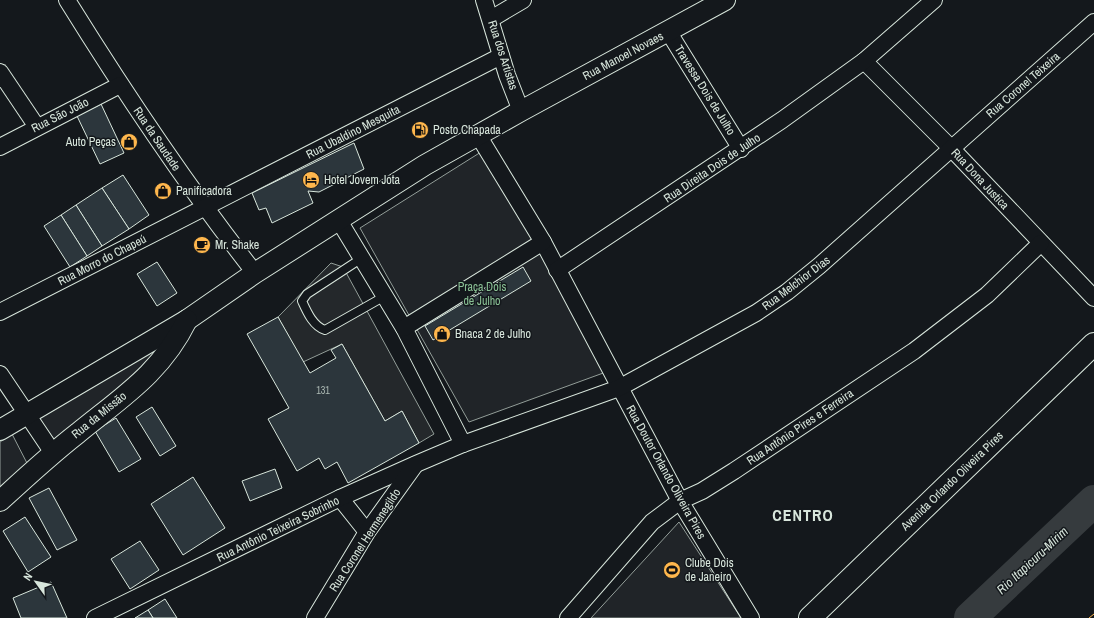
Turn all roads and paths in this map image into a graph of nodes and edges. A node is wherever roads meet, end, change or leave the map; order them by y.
1 (67, 0) edge
2 (484, 0) edge
3 (523, 0) edge
4 (725, 0) edge
5 (934, 0) edge
6 (491, 19) junction
7 (1094, 22) edge
8 (668, 31) junction
9 (501, 56) junction
10 (864, 61) junction
11 (0, 72) edge
12 (120, 85) junction
13 (521, 111) junction
14 (37, 127) junction
15 (478, 136) junction
16 (0, 146) edge
17 (951, 148) junction
18 (741, 149) junction
19 (204, 208) junction
20 (338, 219) junction
21 (543, 242) junction
22 (1040, 243) junction
23 (362, 258) junction
24 (557, 270) junction
25 (255, 273) junction
26 (385, 296) junction
27 (1094, 298) edge
28 (0, 312) edge
29 (187, 320) junction
30 (404, 328) junction
31 (1094, 344) edge
32 (0, 374) edge
33 (620, 388) junction
34 (25, 414) junction
35 (0, 430) edge
36 (463, 444) junction
37 (53, 453) junction
38 (416, 464) junction
39 (340, 498) junction
40 (0, 501) edge
41 (680, 501) junction
42 (367, 532) junction
43 (95, 618) edge
44 (315, 618) edge
45 (568, 618) edge
46 (751, 618) edge
47 (810, 618) edge

1 - 12 street, Rua da Saudade
2 - 6 street, Rua dos Artistas
3 - 6 street
4 - 8 street, Rua Manoel Novaes
5 - 10 street, Rua Direita Dois de Julho
6 - 9 street, Rua dos Artistas
7 - 17 street, Rua Coronel Teixeira
8 - 13 street, Rua Manoel Novaes
8 - 18 street, Travessa Dois de Julho
9 - 13 street, Rua dos Artistas
9 - 19 street, Rua Ubaldino Mesquita
10 - 17 street, Rua Dona Justica
10 - 18 street, Rua Direita Dois de Julho
11 - 14 street
12 - 14 street, Rua São João
12 - 19 street, Rua da Saudade
13 - 15 street
14 - 16 street, Rua São João
15 - 20 street
15 - 21 street
17 - 22 street, Rua Dona Justica
17 - 33 street, Rua Melchior Dias
18 - 24 street, Rua Direita Dois de Julho
19 - 25 street, Rua da Saudade
19 - 28 street, Rua Morro do Chapeú
20 - 23 street
20 - 25 street, Rua da Missão
21 - 24 street
21 - 30 street
22 - 27 street, Rua Dona Justica
22 - 41 street, Rua Antônio Pires e Ferreira
23 - 26 street
23 - 26 lane
24 - 33 street
25 - 29 street, Rua da Missão
26 - 30 street
29 - 34 street, Rua da Missão
29 - 37 street, Rua da Missão
30 - 36 street
31 - 47 main road, Avenida Orlando Oliveira Pires
32 - 34 street
33 - 36 street
33 - 41 street, Rua Doutor Orlando Oliveira Pires
34 - 35 street, Rua da Missão
34 - 37 street
36 - 38 street, Rua Antônio Teixeira Sobrinho
37 - 40 street, Rua da Missão
38 - 39 street, Rua Antônio Teixeira Sobrinho
38 - 42 street, Rua Coronel Hermenegildo
39 - 42 street
39 - 43 street, Rua Antônio Teixeira Sobrinho
41 - 45 street, Rua Antônio Pires e Ferreira
41 - 46 street, Rua Doutor Orlando Oliveira Pires
42 - 44 street, Rua Coronel Hermenegildo

